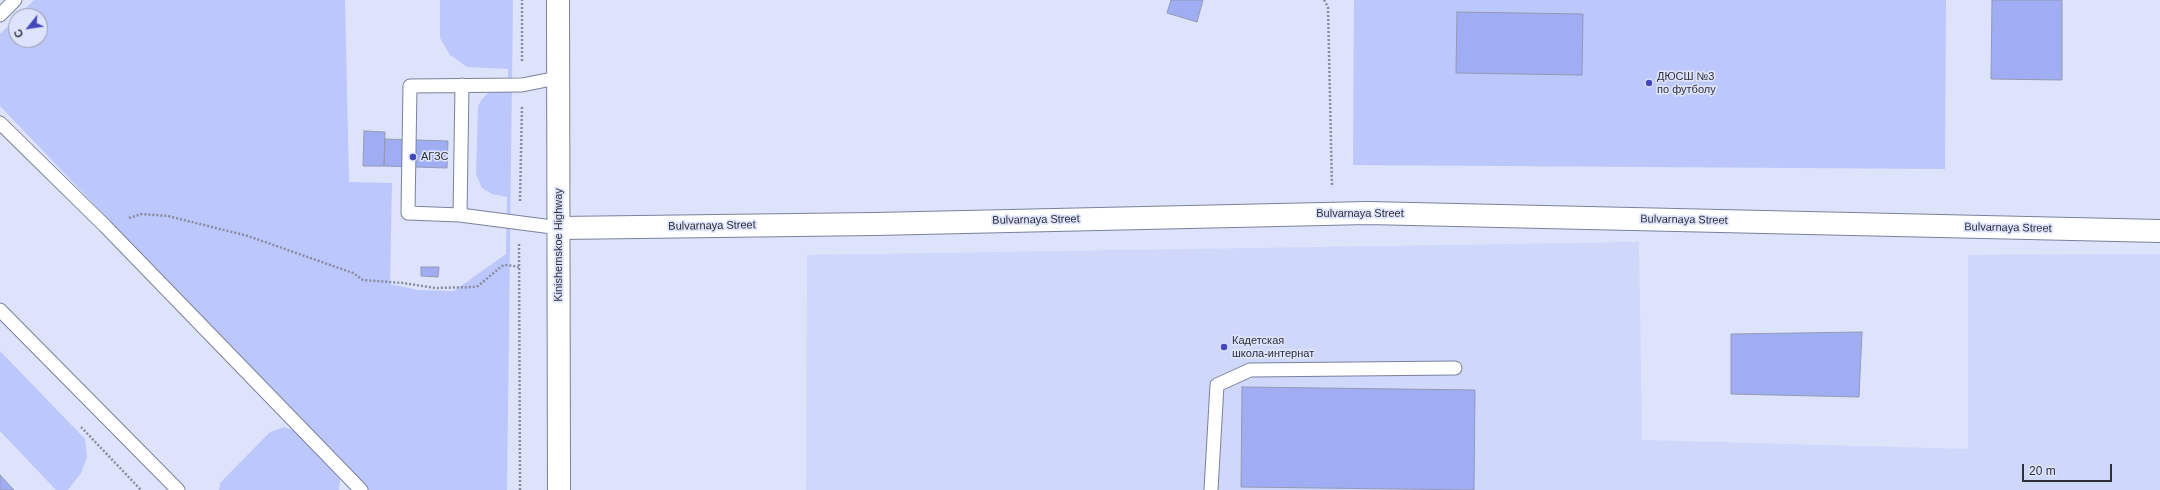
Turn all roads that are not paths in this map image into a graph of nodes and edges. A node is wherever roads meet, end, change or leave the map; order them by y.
1 (15, 0) edge
2 (558, 0) edge
3 (0, 15) edge
4 (557, 78) junction
5 (462, 85) junction
6 (0, 123) edge
7 (460, 215) junction
8 (560, 228) junction
9 (2160, 231) edge
10 (0, 310) edge
11 (1455, 368) dead end
12 (178, 490) edge
13 (361, 490) edge
14 (560, 490) edge
15 (1211, 490) edge

1 - 3 lane
2 - 4 street, Kinishemskoe Highway
4 - 5 lane
4 - 8 street, Kinishemskoe Highway
5 - 7 lane
5 - 7 lane
6 - 13 lane
7 - 8 lane
8 - 9 street, Bulvarnaya Street
8 - 14 street, Kinishemskoe Highway
10 - 12 lane
11 - 15 lane

